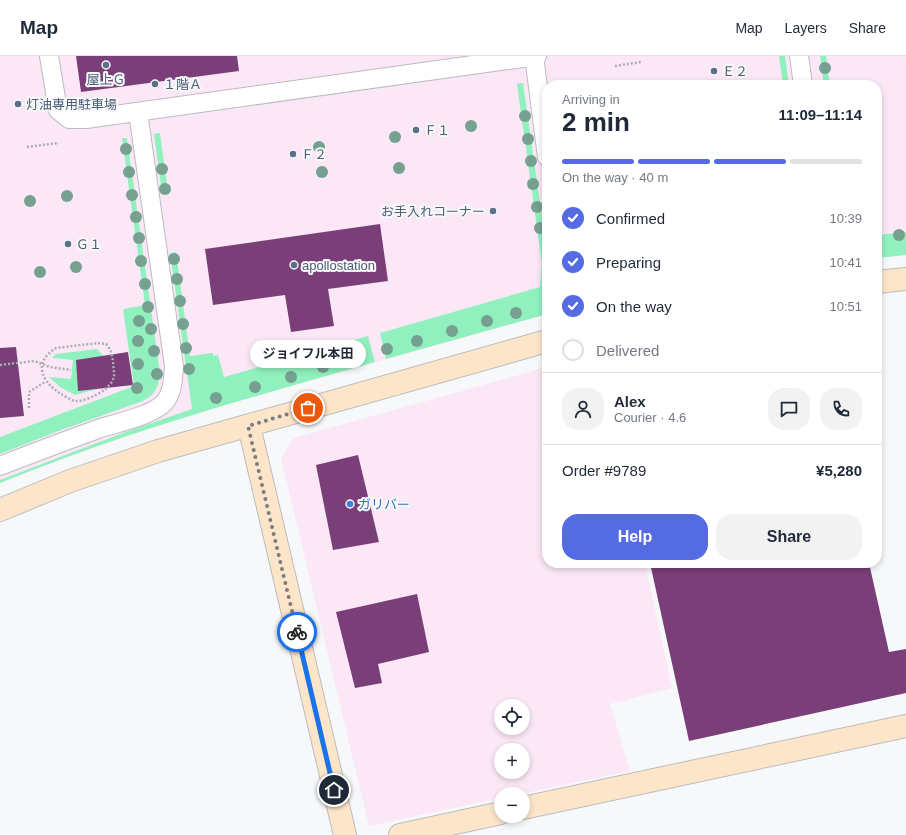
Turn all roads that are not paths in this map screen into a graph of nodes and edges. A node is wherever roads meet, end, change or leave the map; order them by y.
1 (49, 56) edge
2 (534, 56) edge
3 (537, 56) edge
4 (799, 56) edge
5 (802, 80) edge
6 (138, 112) junction
7 (542, 118) edge
8 (906, 278) edge
9 (882, 281) edge
10 (542, 342) edge
11 (248, 426) junction
12 (0, 466) edge
13 (0, 510) edge
14 (906, 726) edge
15 (530, 807) edge
16 (494, 815) edge
17 (344, 835) edge
18 (400, 835) edge

1 - 6 lane
2 - 3 lane
2 - 6 lane
2 - 7 lane
4 - 5 lane
6 - 12 lane
8 - 9 street
10 - 11 street
11 - 13 street
11 - 17 street
14 - 15 street
16 - 18 street

